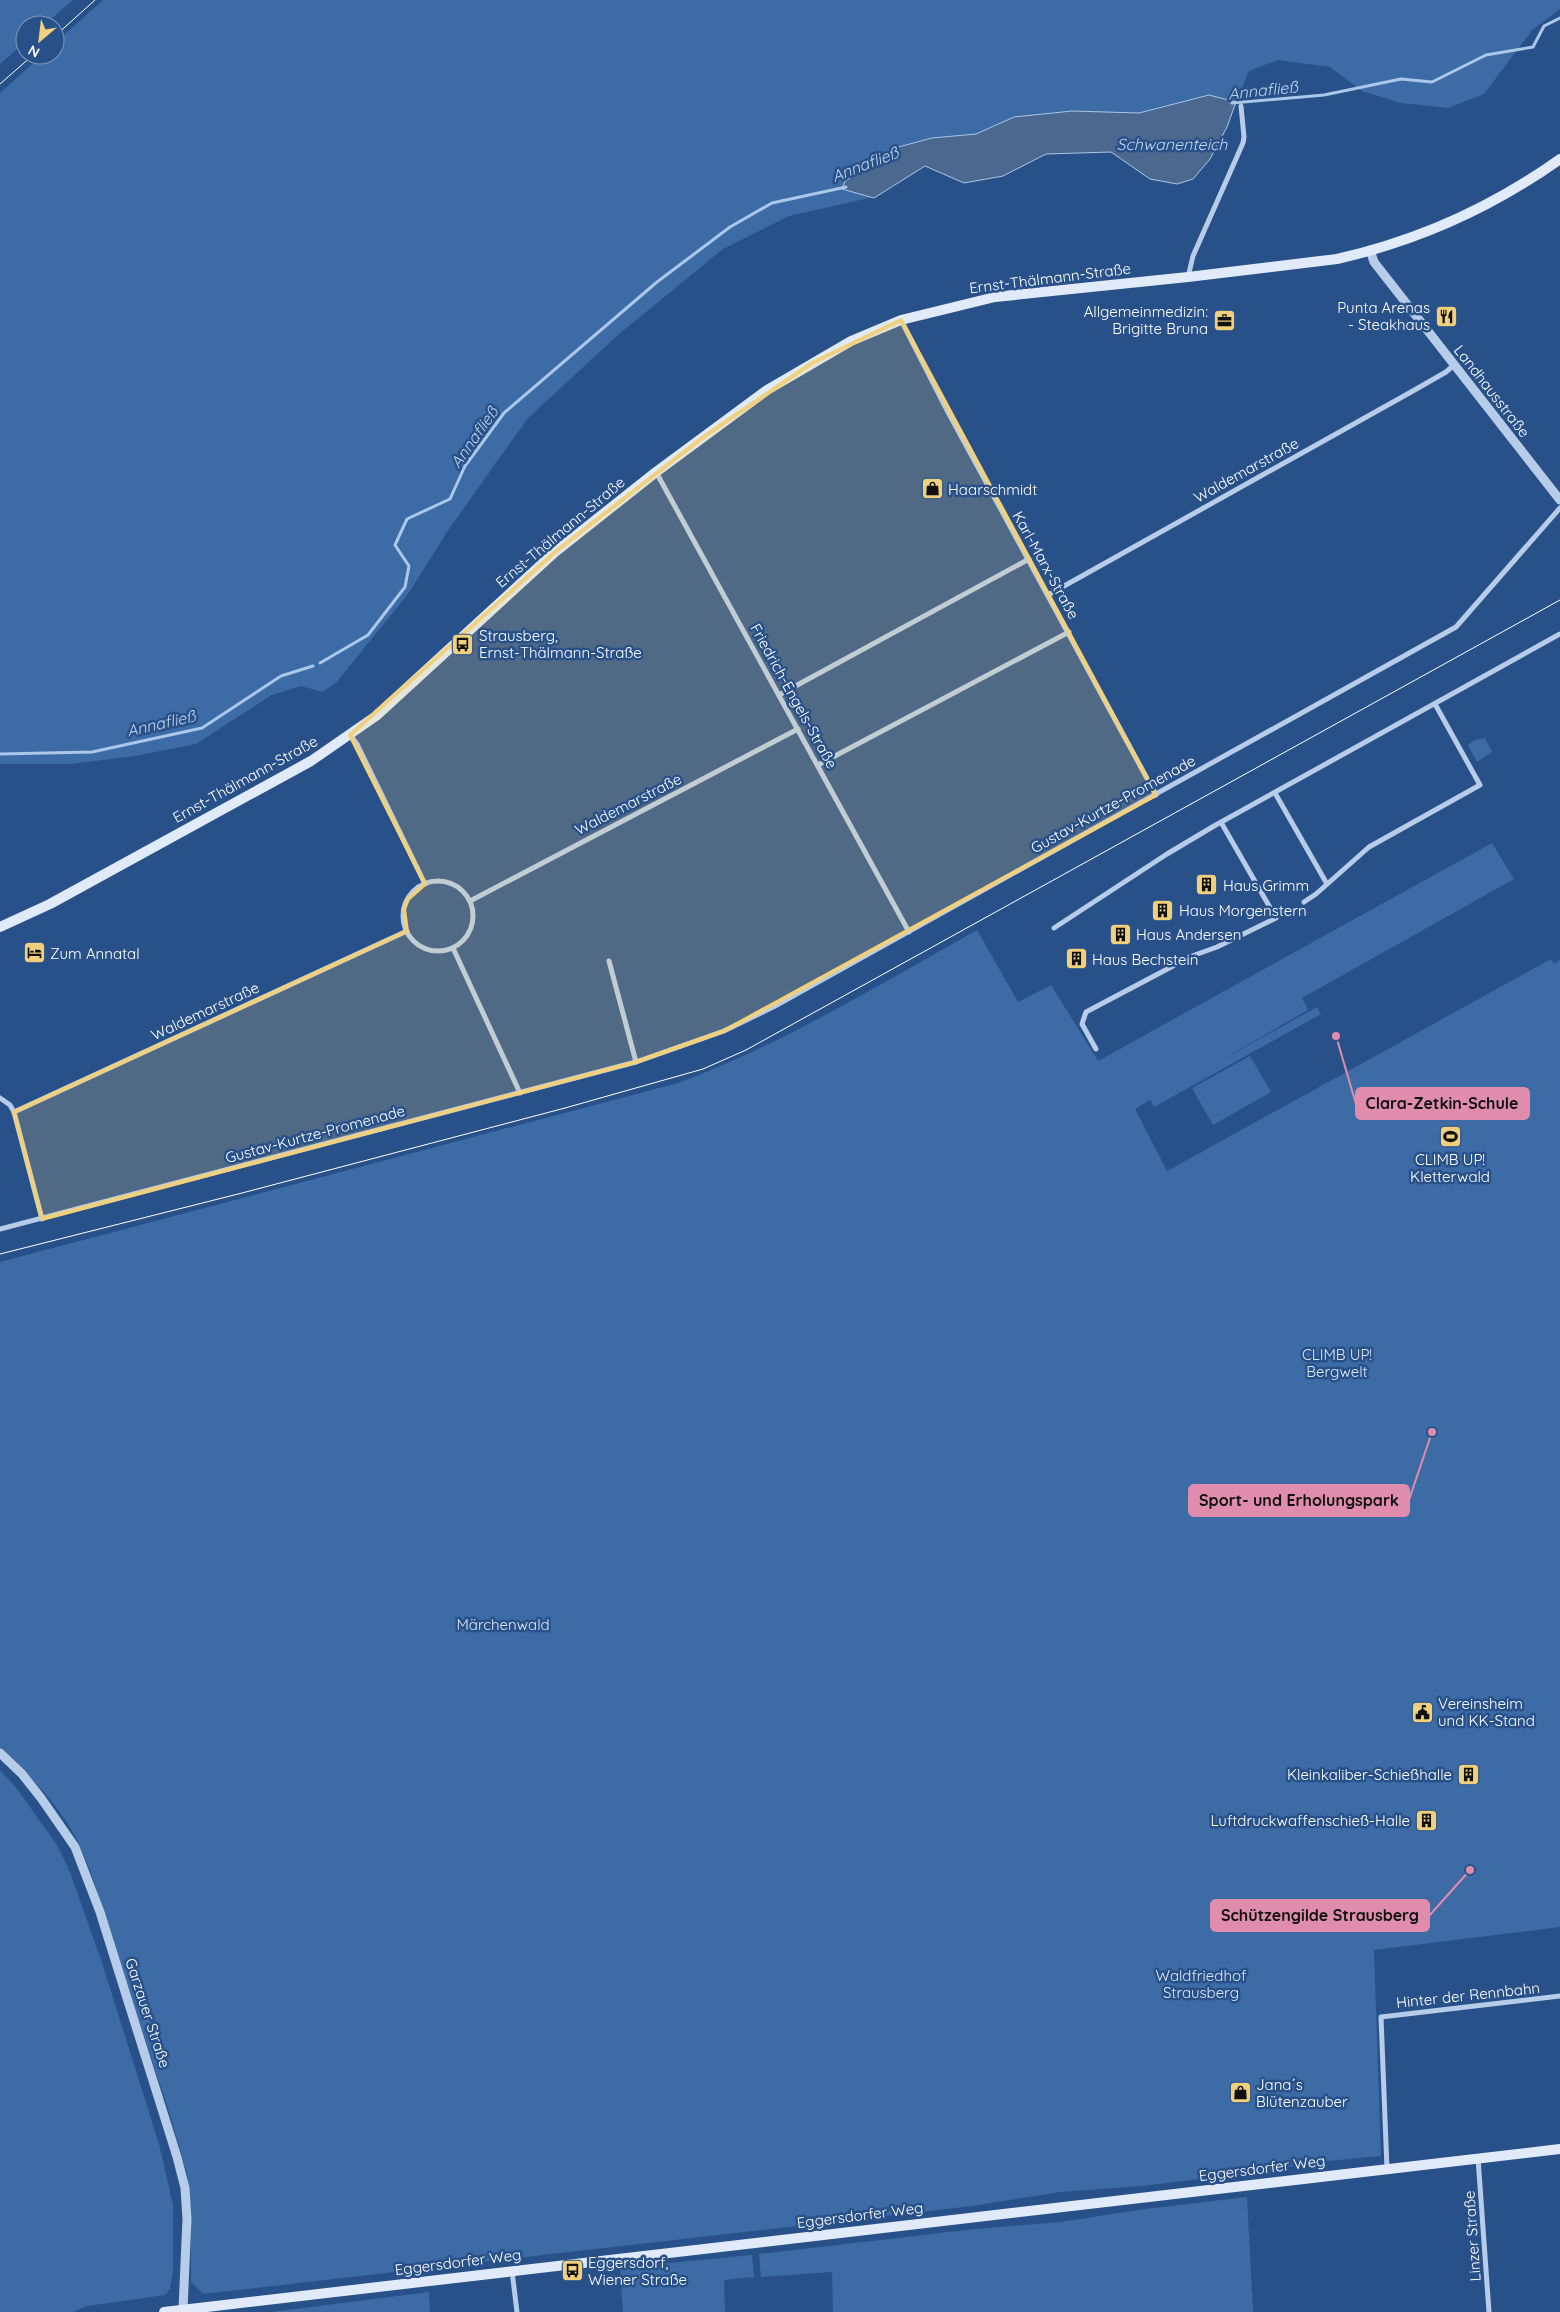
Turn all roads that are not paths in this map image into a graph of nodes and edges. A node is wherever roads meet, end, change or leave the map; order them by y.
1 (1241, 106) dead end
2 (1560, 159) edge
3 (1370, 250) junction
4 (1188, 277) junction
5 (901, 320) junction
6 (1454, 365) junction
7 (656, 472) junction
8 (1560, 500) edge
9 (1560, 508) edge
10 (1029, 560) junction
11 (1048, 595) junction
12 (1069, 632) junction
13 (1560, 634) edge
14 (780, 695) junction
15 (1435, 704) junction
16 (798, 729) junction
17 (350, 735) junction
18 (818, 765) junction
19 (1275, 793) junction
20 (1156, 795) junction
21 (1222, 824) junction
22 (425, 884) junction
23 (1327, 884) junction
24 (470, 901) junction
25 (1304, 902) dead end
26 (0, 927) edge
27 (1054, 928) dead end
28 (407, 931) junction
29 (909, 932) junction
30 (453, 948) junction
31 (609, 961) dead end
32 (1096, 1049) dead end
33 (636, 1062) junction
34 (520, 1093) junction
35 (0, 1098) edge
36 (14, 1112) junction
37 (42, 1218) junction
38 (0, 1230) edge
39 (0, 1753) edge
40 (1560, 1996) edge
41 (1560, 2149) edge
42 (1478, 2158) junction
43 (1388, 2169) junction
44 (512, 2271) junction
45 (183, 2311) edge
46 (164, 2312) edge
47 (517, 2312) edge
48 (1490, 2312) edge

1 - 4 street
2 - 3 main road, Ernst-Thälmann-Straße
3 - 4 main road, Ernst-Thälmann-Straße
3 - 6 street, Landhausstraße
4 - 5 main road, Ernst-Thälmann-Straße
5 - 7 main road, Ernst-Thälmann-Straße
5 - 10 street, Karl-Marx-Straße
6 - 8 street, Landhausstraße
6 - 11 street, Waldemarstraße
7 - 14 street, Friedrich-Engels-Straße
7 - 17 main road, Ernst-Thälmann-Straße
9 - 20 street, Gustav-Kurtze-Promenade
10 - 11 street, Karl-Marx-Straße
10 - 14 street
11 - 12 street, Karl-Marx-Straße
12 - 18 street
12 - 20 street, Karl-Marx-Straße
13 - 15 street
14 - 16 street, Friedrich-Engels-Straße
15 - 19 street
15 - 23 street
16 - 18 street, Friedrich-Engels-Straße
16 - 24 street, Waldemarstraße
17 - 22 street
17 - 26 main road, Ernst-Thälmann-Straße
18 - 29 street, Friedrich-Engels-Straße
19 - 21 street
19 - 23 street
20 - 29 street, Gustav-Kurtze-Promenade
21 - 27 street
21 - 32 street
22 - 24 street
22 - 28 street
23 - 25 street
24 - 30 street
28 - 30 street
28 - 36 street, Waldemarstraße
29 - 33 street, Gustav-Kurtze-Promenade
30 - 34 street
31 - 33 street
33 - 34 street, Gustav-Kurtze-Promenade
34 - 37 street, Gustav-Kurtze-Promenade
35 - 36 street
36 - 37 street
37 - 38 street, Gustav-Kurtze-Promenade
39 - 45 street, Garzauer Straße
40 - 43 street, Hinter der Rennbahn
41 - 42 main road, Eggersdorfer Weg
42 - 43 main road, Eggersdorfer Weg
42 - 48 street, Linzer Straße
43 - 44 main road, Eggersdorfer Weg
44 - 45 main road, Eggersdorfer Weg
44 - 47 street
45 - 46 main road, Eggersdorfer Weg

